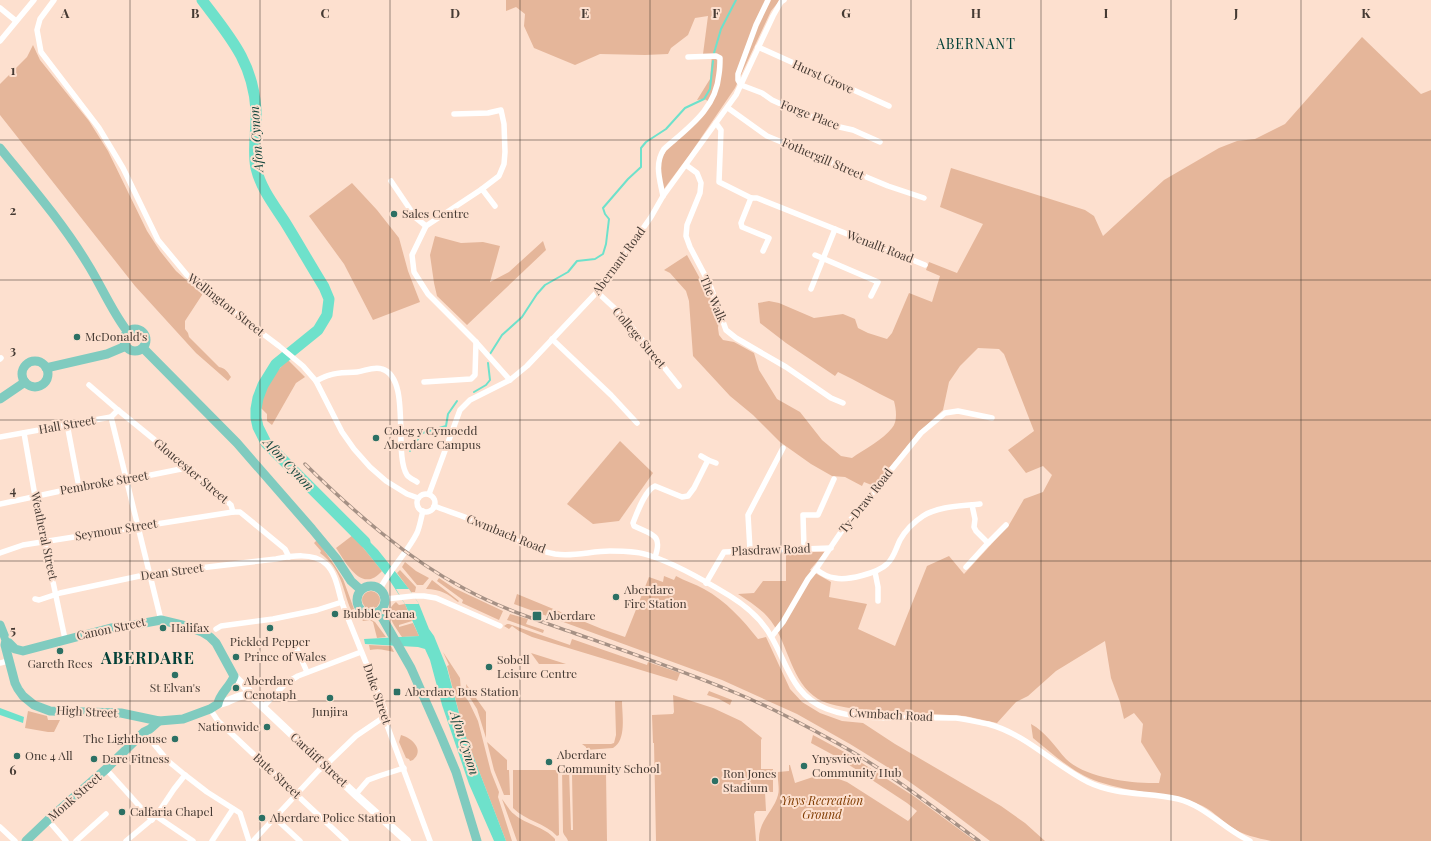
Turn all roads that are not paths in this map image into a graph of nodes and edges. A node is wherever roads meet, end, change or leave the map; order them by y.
1 (34, 0) edge
2 (54, 0) edge
3 (768, 0) edge
4 (784, 0) edge
5 (0, 8) edge
6 (16, 21) junction
7 (0, 41) edge
8 (758, 47) junction
9 (688, 57) dead end
10 (742, 85) junction
11 (889, 106) dead end
12 (728, 108) junction
13 (454, 114) dead end
14 (716, 123) junction
15 (880, 142) dead end
16 (0, 148) edge
17 (686, 165) junction
18 (391, 181) dead end
19 (482, 189) junction
20 (663, 196) junction
21 (751, 198) junction
22 (924, 198) dead end
23 (495, 206) dead end
24 (426, 226) junction
25 (835, 229) junction
26 (763, 251) dead end
27 (815, 255) dead end
28 (823, 258) junction
29 (925, 264) dead end
30 (811, 289) dead end
31 (597, 292) junction
32 (872, 296) dead end
33 (127, 331) junction
34 (552, 339) junction
35 (476, 342) junction
36 (126, 346) junction
37 (143, 348) junction
38 (46, 368) junction
39 (510, 380) junction
40 (316, 381) junction
41 (25, 382) junction
42 (424, 382) dead end
43 (89, 385) dead end
44 (679, 386) dead end
45 (1, 396) edge
46 (843, 403) dead end
47 (118, 410) junction
48 (111, 417) junction
49 (992, 418) dead end
50 (637, 423) dead end
51 (67, 424) junction
52 (24, 433) junction
53 (0, 436) edge
54 (783, 448) dead end
55 (701, 456) dead end
56 (708, 460) junction
57 (716, 463) dead end
58 (186, 468) junction
59 (834, 479) dead end
60 (126, 480) junction
61 (417, 482) dead end
62 (79, 487) junction
63 (429, 494) junction
64 (35, 496) junction
65 (418, 498) junction
66 (0, 504) edge
67 (980, 504) dead end
68 (972, 505) junction
69 (434, 506) junction
70 (233, 512) junction
71 (423, 512) junction
72 (1006, 525) dead end
73 (138, 526) junction
74 (46, 541) junction
75 (988, 543) junction
76 (804, 548) junction
77 (831, 548) junction
78 (750, 550) junction
79 (0, 553) edge
80 (289, 556) junction
81 (655, 557) junction
82 (966, 567) dead end
83 (816, 569) junction
84 (875, 572) junction
85 (149, 574) junction
86 (706, 583) junction
87 (380, 589) junction
88 (361, 590) junction
89 (57, 595) junction
90 (35, 599) dead end
91 (386, 599) junction
92 (878, 601) dead end
93 (342, 602) junction
94 (379, 612) junction
95 (160, 620) junction
96 (0, 625) edge
97 (500, 626) dead end
98 (216, 629) dead end
99 (772, 636) junction
100 (65, 639) junction
101 (6, 640) junction
102 (296, 647) dead end
103 (361, 652) junction
104 (8, 661) dead end
105 (0, 663) edge
106 (307, 672) junction
107 (234, 676) junction
108 (250, 695) junction
109 (214, 706) junction
110 (263, 707) junction
111 (141, 717) junction
112 (384, 717) junction
113 (159, 721) junction
114 (144, 732) junction
115 (325, 766) junction
116 (404, 768) junction
117 (106, 769) junction
118 (185, 775) junction
119 (297, 794) junction
120 (356, 794) junction
121 (233, 809) junction
122 (106, 814) dead end
123 (156, 816) junction
124 (275, 818) junction
125 (48, 820) junction
126 (152, 820) junction
127 (0, 827) edge
128 (476, 840) edge
129 (15, 841) edge
130 (26, 841) edge
131 (66, 841) edge
132 (76, 841) edge
133 (127, 841) edge
134 (193, 841) edge
135 (212, 841) edge
136 (253, 841) edge
137 (300, 841) edge
138 (346, 841) edge
139 (407, 841) edge
140 (430, 841) edge
141 (1250, 841) edge

1 - 6 street
2 - 40 street, Wellington Street
3 - 10 street
4 - 8 street, Abernant Road
5 - 6 street
6 - 7 street
8 - 10 street, Abernant Road
8 - 11 street, Hurst Grove
9 - 20 street
10 - 12 street, Abernant Road
10 - 15 street, Forge Place
12 - 14 street, Abernant Road
12 - 22 street, Fothergill Street
13 - 19 street
14 - 17 street, Abernant Road
14 - 21 street, Wenallt Road
16 - 33 main road
17 - 20 street, Abernant Road
17 - 46 street, The Walk
18 - 24 street
19 - 23 street
19 - 24 street
20 - 31 street, Abernant Road
21 - 25 street, Wenallt Road
21 - 26 street
24 - 35 street
25 - 28 street, Wenallt Road
25 - 29 street, Wenallt Road
27 - 28 street
28 - 30 street, Wenallt Road
28 - 32 street
31 - 34 street, Abernant Road
31 - 44 street, College Street
33 - 36 main road
33 - 37 main road
34 - 39 street, Abernant Road
34 - 50 street
35 - 39 street
35 - 42 street
36 - 37 main road
36 - 38 main road
37 - 88 main road
38 - 41 main road
38 - 41 main road
39 - 63 street, Abernant Road
40 - 61 street
40 - 65 street, Wellington Street
41 - 45 main road
43 - 47 street, Gloucester Street
47 - 48 street
47 - 58 street, Gloucester Street
48 - 51 street, Hall Street
48 - 60 street
49 - 77 street, Ty-Draw Road
51 - 52 street, Hall Street
51 - 62 street
52 - 53 street, Hall Street
52 - 64 street, Weatheral Street
54 - 78 street
55 - 56 street
56 - 57 street
56 - 81 street
58 - 60 street, Pembroke Street
58 - 70 street, Gloucester Street
59 - 76 street
60 - 62 street, Pembroke Street
60 - 73 street
62 - 64 street, Pembroke Street
63 - 65 street
63 - 69 street
64 - 66 street, Pembroke Street
64 - 74 street, Weatheral Street
65 - 71 street
67 - 68 street
68 - 75 street
68 - 84 street
69 - 71 street
69 - 81 street, Cwmbach Road
70 - 73 street, Seymour Street
70 - 80 street, Gloucester Street
71 - 87 street
72 - 75 street
73 - 74 street, Seymour Street
73 - 85 street
74 - 79 street, Seymour Street
74 - 89 street, Weatheral Street
75 - 82 street
76 - 77 street, Plasdraw Road
76 - 78 street, Plasdraw Road
77 - 83 street, Ty-Draw Road
78 - 86 street, Plasdraw Road
80 - 85 street, Dean Street
80 - 93 street, Duke Street
81 - 86 street, Cwmbach Road
83 - 84 street
83 - 99 street, Ty-Draw Road
84 - 92 street
85 - 89 street, Dean Street
85 - 95 street
86 - 99 street, Cwmbach Road
87 - 88 main road
87 - 91 main road
88 - 94 main road
89 - 90 street, Dean Street
89 - 100 street, Weatheral Street
91 - 94 main road
91 - 97 street
93 - 98 street
93 - 103 street, Duke Street
94 - 128 main road
95 - 100 main road, Canon Street
95 - 107 main road, Canon Street
96 - 101 main road, High Street
99 - 141 street, Cwmbach Road
100 - 101 main road, Canon Street
101 - 111 main road, High Street
102 - 106 street
103 - 106 street
103 - 112 street, Duke Street
104 - 105 street
106 - 110 street
107 - 108 main road, Cardiff Street
107 - 109 main road
108 - 109 main road
108 - 110 main road, Cardiff Street
109 - 113 main road
109 - 119 street, Bute Street
110 - 115 main road, Cardiff Street
111 - 113 main road, High Street
111 - 114 main road
112 - 115 street
112 - 116 street, Duke Street
113 - 114 main road, Monk Street
114 - 117 main road, Monk Street
114 - 118 street
115 - 119 street
115 - 120 main road, Cardiff Street
116 - 120 street
116 - 140 street, Duke Street
117 - 125 main road, Monk Street
117 - 126 street
118 - 121 street
118 - 123 street
119 - 124 street
119 - 138 street, Bute Street
120 - 139 main road, Cardiff Street
121 - 135 street
121 - 136 street
122 - 132 street
123 - 126 street
123 - 134 street
124 - 136 street
124 - 137 street
125 - 130 main road, Monk Street
125 - 131 street
126 - 133 street
127 - 129 street

